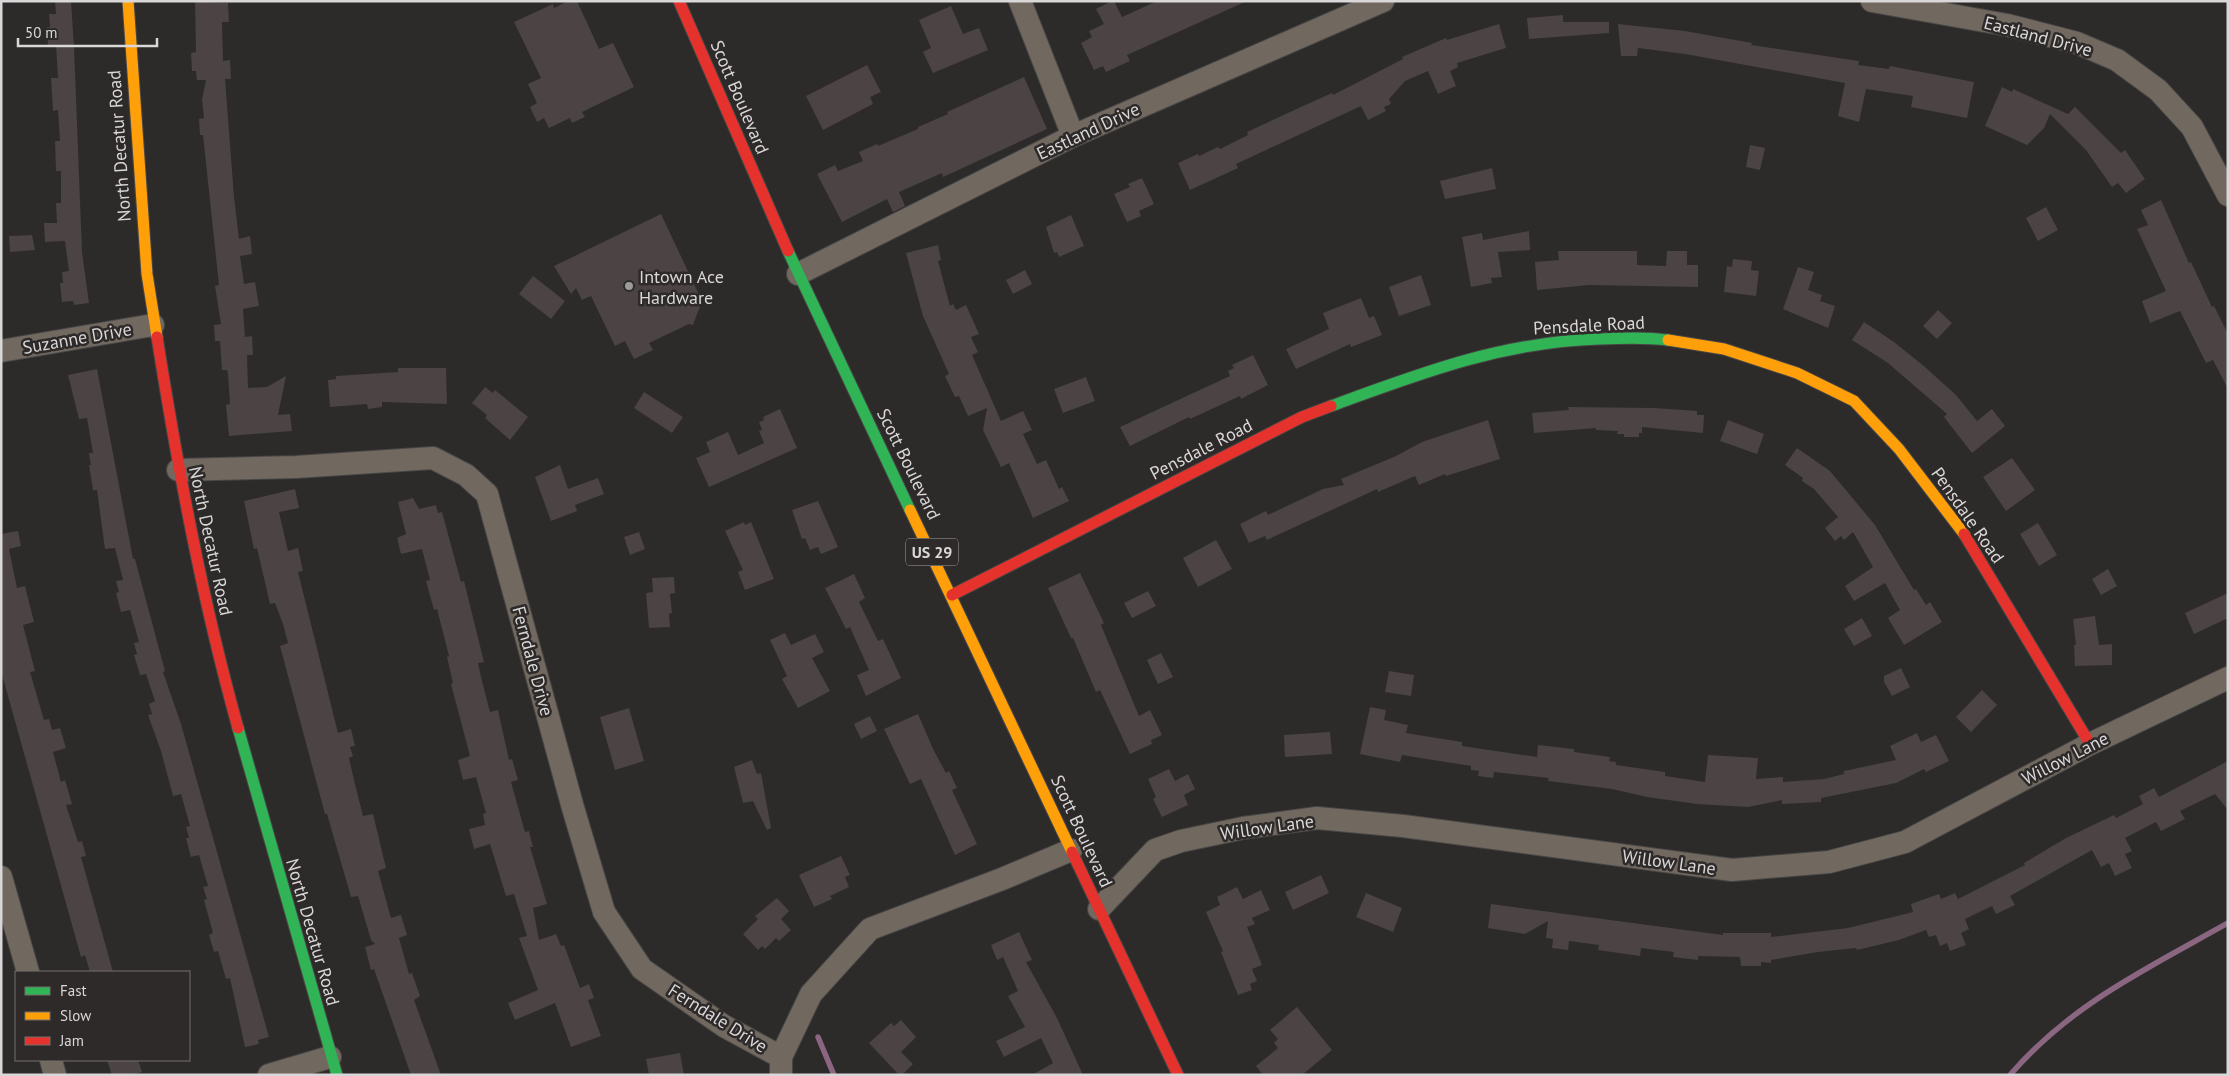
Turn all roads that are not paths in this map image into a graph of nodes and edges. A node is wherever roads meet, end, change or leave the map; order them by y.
1 (128, 1) edge
2 (679, 1) edge
3 (1020, 1) edge
4 (1383, 1) edge
5 (1872, 1) edge
6 (1073, 136) junction
7 (2228, 195) edge
8 (798, 274) junction
9 (153, 325) junction
10 (1, 351) edge
11 (178, 470) junction
12 (952, 595) junction
13 (2228, 678) edge
14 (2090, 744) junction
15 (1071, 850) junction
16 (1, 877) edge
17 (1099, 909) junction
18 (28, 971) edge
19 (51, 1061) edge
20 (333, 1066) edge
21 (781, 1066) edge
22 (55, 1075) edge
23 (269, 1075) edge
24 (1178, 1075) edge

1 - 9 main road, North Decatur Road
2 - 8 main road, Scott Boulevard / US 29
3 - 6 street
4 - 6 street, Eastland Drive
5 - 7 street, Eastland Drive
6 - 8 street, Eastland Drive
8 - 12 main road, Scott Boulevard / US 29
9 - 10 street, Suzanne Drive
9 - 11 main road, North Decatur Road
11 - 20 main road, North Decatur Road
11 - 21 street, Ferndale Drive
12 - 14 main road, Pensdale Road
12 - 15 main road, Scott Boulevard / US 29
13 - 14 street, Willow Lane
14 - 17 street, Willow Lane
15 - 17 main road, Scott Boulevard / US 29
15 - 21 street
16 - 18 street
17 - 24 main road, Scott Boulevard / US 29
19 - 22 street
20 - 23 street

